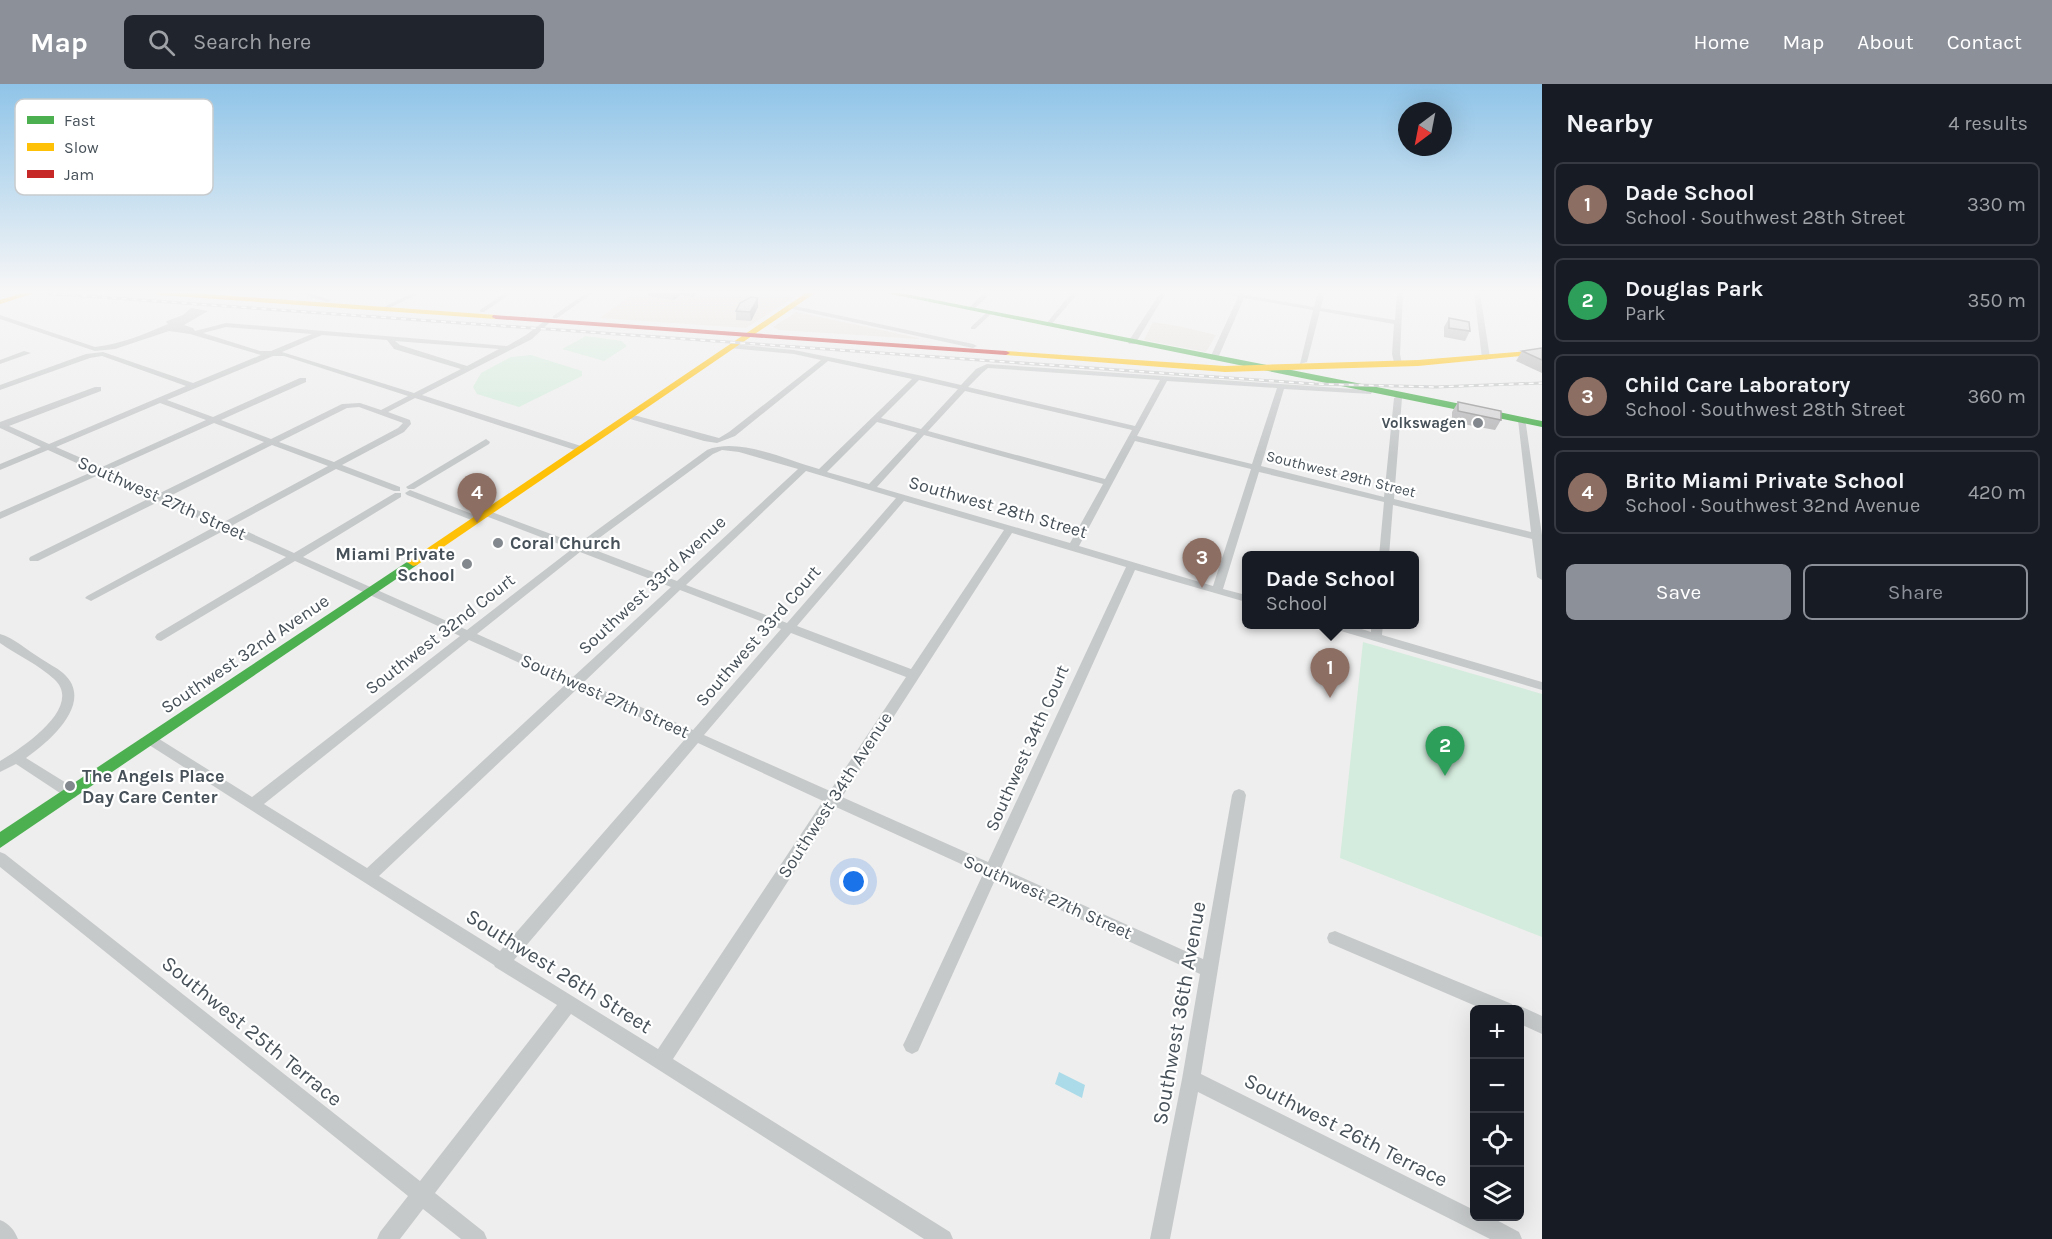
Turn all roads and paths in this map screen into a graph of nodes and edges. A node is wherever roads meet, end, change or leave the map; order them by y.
1 (86, 347) edge
2 (92, 347) edge
3 (114, 347) edge
4 (241, 347) edge
5 (287, 347) edge
6 (397, 347) edge
7 (495, 347) edge
8 (731, 347) edge
9 (742, 347) edge
10 (933, 347) edge
11 (991, 347) edge
12 (1148, 347) edge
13 (1219, 347) edge
14 (1307, 347) edge
15 (1397, 347) edge
16 (1484, 347) edge
17 (1531, 347) edge
18 (89, 348) junction
19 (508, 348) joint
20 (100, 352) junction
21 (1542, 352) edge
22 (27, 353) dead end
23 (272, 353) junction
24 (1485, 355) junction
25 (1178, 356) junction
26 (1214, 358) junction
27 (826, 359) junction
28 (1397, 361) junction
29 (0, 362) edge
30 (1303, 362) junction
31 (1242, 364) junction
32 (468, 369) junction
33 (1261, 369) junction
34 (1276, 369) junction
35 (918, 377) junction
36 (1165, 378) junction
37 (303, 380) dead end
38 (193, 386) junction
39 (1281, 387) junction
40 (0, 388) edge
41 (964, 388) junction
42 (98, 389) dead end
43 (1368, 392) junction
44 (416, 395) junction
45 (1398, 398) junction
46 (160, 400) junction
47 (1429, 402) junction
48 (383, 412) junction
49 (630, 416) junction
50 (874, 419) junction
51 (214, 420) junction
52 (1522, 420) junction
53 (1542, 424) edge
54 (3, 428) edge
55 (922, 433) junction
56 (1135, 434) junction
57 (272, 442) junction
58 (486, 442) dead end
59 (719, 443) junction
60 (49, 447) junction
61 (581, 449) junction
62 (335, 465) junction
63 (0, 467) edge
64 (804, 468) junction
65 (1255, 468) junction
66 (102, 471) junction
67 (820, 472) junction
68 (1109, 483) junction
69 (871, 488) junction
70 (410, 490) junction
71 (397, 492) junction
72 (160, 497) junction
73 (902, 497) junction
74 (1389, 501) junction
75 (0, 516) edge
76 (481, 516) junction
77 (224, 525) junction
78 (1010, 529) junction
79 (1539, 537) edge
80 (1073, 547) junction
81 (578, 549) junction
82 (1384, 551) edge
83 (294, 557) junction
84 (34, 559) dead end
85 (1132, 565) junction
86 (1542, 577) edge
87 (678, 586) junction
88 (370, 591) junction
89 (1218, 591) junction
90 (91, 597) dead end
91 (1242, 598) edge
92 (788, 628) junction
93 (1347, 629) edge
94 (1377, 629) edge
95 (468, 635) junction
96 (161, 636) dead end
97 (0, 638) edge
98 (1376, 638) junction
99 (914, 675) junction
100 (575, 683) junction
101 (1542, 686) edge
102 (696, 736) junction
103 (151, 740) junction
104 (16, 758) junction
105 (0, 767) edge
106 (71, 793) junction
107 (1239, 795) dead end
108 (833, 800) junction
109 (252, 805) junction
110 (0, 841) edge
111 (0, 858) edge
112 (991, 872) junction
113 (368, 877) junction
114 (1335, 938) dead end
115 (501, 962) junction
116 (1210, 970) junction
117 (569, 1003) junction
118 (1494, 1005) edge
119 (1524, 1017) edge
120 (1542, 1024) edge
121 (912, 1045) dead end
122 (660, 1062) junction
123 (1191, 1079) junction
124 (421, 1194) junction
125 (0, 1230) edge
126 (8, 1239) edge
127 (387, 1239) edge
128 (477, 1239) edge
129 (944, 1239) edge
130 (1160, 1239) edge
131 (1512, 1239) edge

1 - 18 street
2 - 18 street
3 - 20 street
4 - 23 street
5 - 23 street
6 - 32 street
7 - 19 street
8 - 49 main road, Southwest 32nd Avenue
9 - 27 street, Southwest 29th Street
10 - 33 main road
11 - 25 main road
12 - 25 main road
13 - 26 street
14 - 30 street
15 - 28 street
16 - 24 street
17 - 24 main road
18 - 20 street
19 - 32 street
20 - 38 street
20 - 40 street
21 - 24 main road
22 - 29 street
23 - 38 street
23 - 44 street
24 - 28 main road
25 - 26 main road
25 - 31 main road
26 - 31 main road
27 - 35 street, Southwest 29th Street
27 - 59 street, Southwest 32nd Court
28 - 30 main road
28 - 34 main road
30 - 31 main road
31 - 33 main road
31 - 34 main road
32 - 44 street
33 - 34 main road
33 - 43 main road
34 - 47 main road
35 - 41 street, Southwest 29th Street
35 - 50 street
36 - 39 street
36 - 41 street
36 - 56 street
37 - 51 street
38 - 46 street
39 - 43 street
39 - 65 street
41 - 55 street
41 - 56 street, Southwest 29th Street
42 - 54 street
43 - 45 main road
44 - 48 street
44 - 61 street
45 - 47 main road
45 - 74 street
46 - 51 street
46 - 60 street
47 - 52 main road
48 - 57 street
48 - 62 street
49 - 59 street, Southwest 28th Street
49 - 61 main road, Southwest 32nd Avenue
50 - 55 street
50 - 67 street
51 - 57 street
51 - 66 street
52 - 53 main road
52 - 79 street
54 - 60 street, Southwest 27th Street
55 - 68 street
55 - 69 street
56 - 65 street, Southwest 29th Street
56 - 68 street
57 - 62 street
57 - 72 street
58 - 70 street
59 - 64 street, Southwest 28th Street
59 - 81 street, Southwest 32nd Court
60 - 63 street
60 - 66 street, Southwest 27th Street
61 - 76 main road, Southwest 32nd Avenue
62 - 71 street
62 - 77 street
64 - 67 street, Southwest 28th Street
64 - 87 street, Southwest 33rd Avenue
65 - 74 street, Southwest 29th Street
65 - 89 street
66 - 72 street, Southwest 27th Street
66 - 75 street
67 - 69 street, Southwest 28th Street
68 - 80 street
69 - 73 street, Southwest 28th Street
70 - 71 street
70 - 76 street
71 - 83 street
72 - 77 street, Southwest 27th Street
72 - 84 street
73 - 78 street, Southwest 28th Street
73 - 92 street, Southwest 33rd Court
74 - 79 street, Southwest 29th Street
74 - 82 street
76 - 81 street
76 - 88 main road, Southwest 32nd Avenue
77 - 83 street, Southwest 27th Street
77 - 90 street
78 - 80 street, Southwest 28th Street
78 - 99 street, Southwest 34th Avenue
79 - 86 street
80 - 85 street, Southwest 28th Street
81 - 87 street
81 - 95 street, Southwest 32nd Court
83 - 88 street, Southwest 27th Street
83 - 96 street
85 - 89 street, Southwest 28th Street
85 - 112 street, Southwest 34th Court
87 - 92 street
87 - 100 street, Southwest 33rd Avenue
88 - 95 street, Southwest 27th Street
88 - 103 main road, Southwest 32nd Avenue
89 - 91 street, Southwest 28th Street
92 - 99 street
92 - 102 street, Southwest 33rd Court
93 - 98 street
94 - 98 street
95 - 100 street, Southwest 27th Street
95 - 109 street, Southwest 32nd Court
97 - 104 street
98 - 101 street
99 - 108 street, Southwest 34th Avenue
100 - 102 street, Southwest 27th Street
100 - 113 street, Southwest 33rd Avenue
102 - 108 street, Southwest 27th Street
102 - 115 street, Southwest 33rd Court
103 - 106 main road, Southwest 32nd Avenue
103 - 109 street, Southwest 26th Street
104 - 105 street
104 - 106 street
106 - 110 main road, Southwest 32nd Avenue
107 - 116 street, Southwest 36th Avenue
108 - 112 street, Southwest 27th Street
108 - 122 street, Southwest 34th Avenue
109 - 113 street, Southwest 26th Street
111 - 124 street, Southwest 25th Terrace
112 - 116 street, Southwest 27th Street
112 - 121 street, Southwest 34th Court
113 - 115 street, Southwest 26th Street
114 - 118 street
115 - 117 street, Southwest 26th Street
116 - 123 street, Southwest 36th Avenue
117 - 122 street, Southwest 26th Street
117 - 124 street
119 - 120 street
122 - 129 street, Southwest 26th Street
123 - 130 street, Southwest 36th Avenue
123 - 131 street, Southwest 26th Terrace
124 - 127 street
124 - 128 street, Southwest 25th Terrace
125 - 126 street

